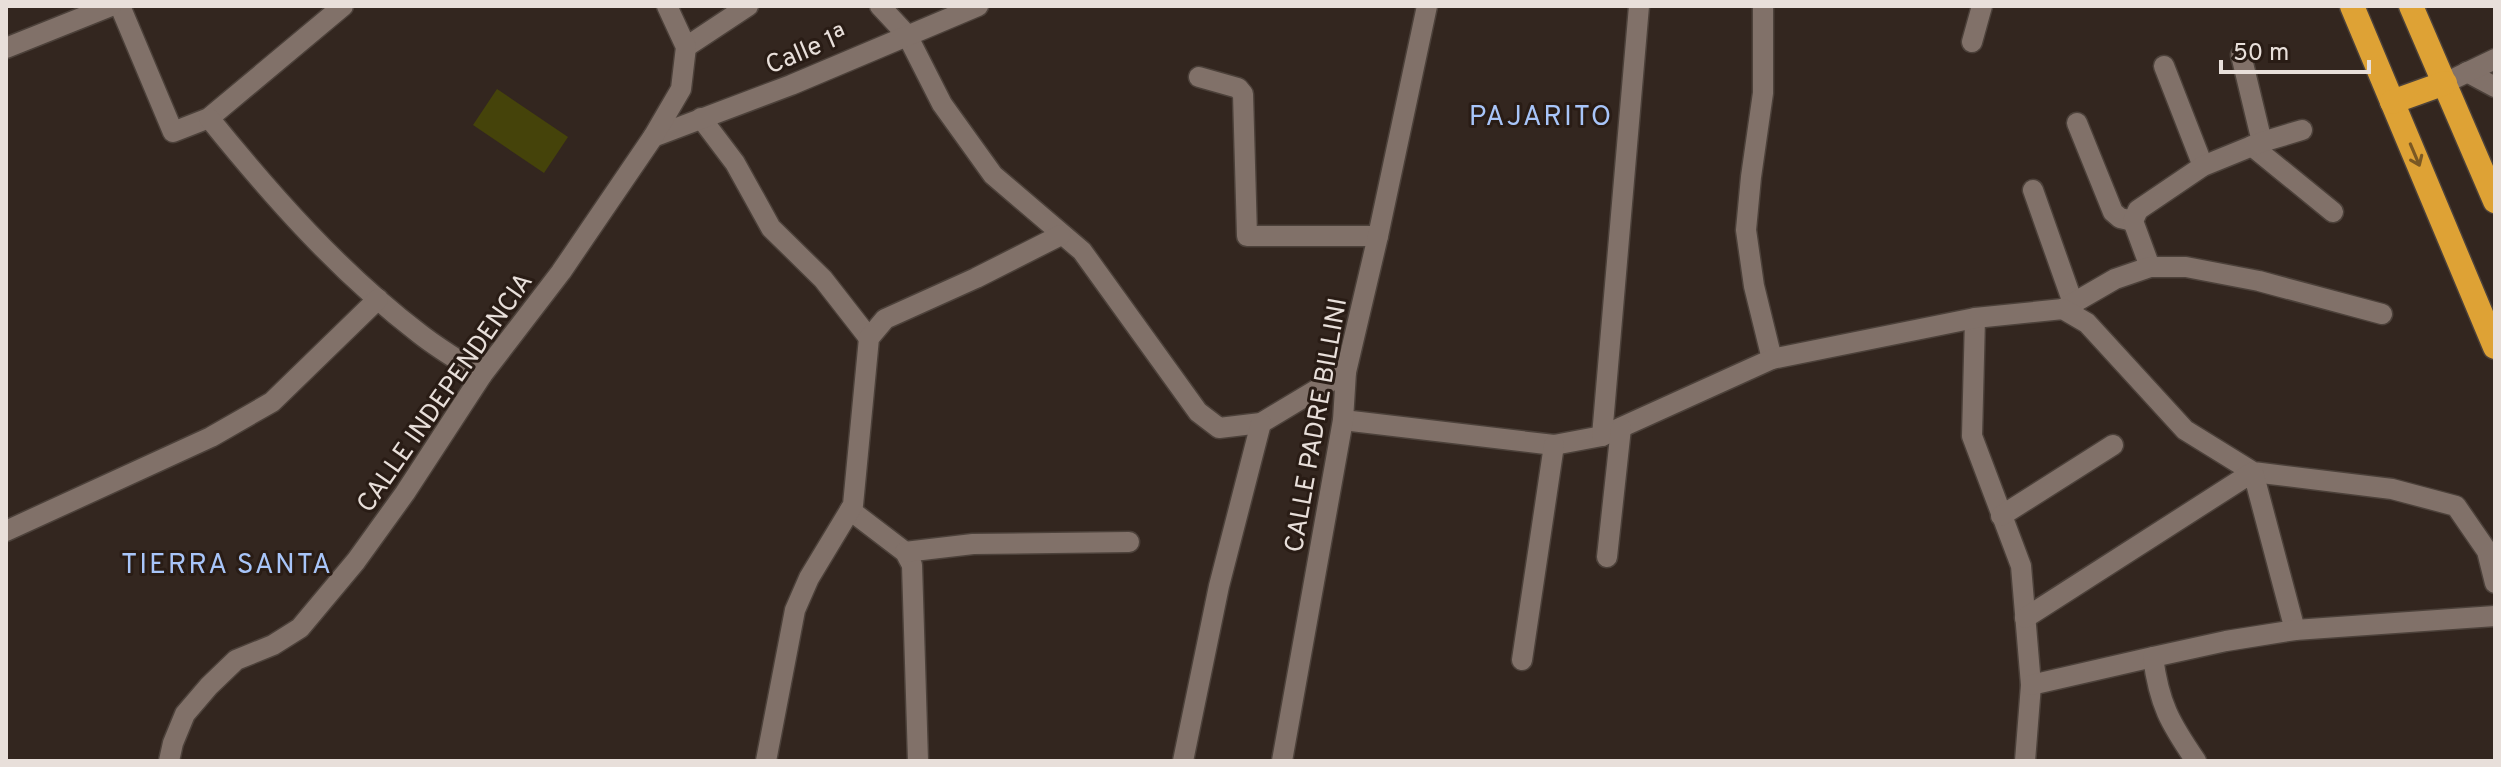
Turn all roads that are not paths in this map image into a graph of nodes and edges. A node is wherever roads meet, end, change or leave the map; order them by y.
1 (111, 6) edge
2 (120, 6) edge
3 (343, 6) edge
4 (667, 6) edge
5 (748, 6) edge
6 (880, 6) edge
7 (978, 6) edge
8 (1427, 6) edge
9 (1639, 6) edge
10 (1763, 6) edge
11 (1982, 6) edge
12 (2352, 6) edge
13 (2411, 6) edge
14 (907, 35) junction
15 (1972, 42) dead end
16 (686, 47) junction
17 (6, 48) edge
18 (2241, 55) dead end
19 (2495, 59) edge
20 (2164, 66) dead end
21 (2467, 72) junction
22 (1199, 77) dead end
23 (2445, 83) junction
24 (2495, 87) edge
25 (2392, 102) junction
26 (209, 118) junction
27 (701, 118) junction
28 (2077, 123) dead end
29 (2302, 130) dead end
30 (653, 137) junction
31 (2257, 144) junction
32 (2203, 166) junction
33 (2033, 190) dead end
34 (2495, 201) edge
35 (2333, 212) dead end
36 (2133, 221) junction
37 (1061, 235) junction
38 (1378, 236) junction
39 (2150, 267) junction
40 (378, 299) junction
41 (2068, 306) junction
42 (2382, 314) dead end
43 (1975, 318) junction
44 (869, 338) junction
45 (2495, 347) edge
46 (1772, 359) junction
47 (1346, 372) junction
48 (482, 375) junction
49 (1343, 420) junction
50 (1261, 423) junction
51 (1611, 432) junction
52 (1554, 445) junction
53 (2113, 445) dead end
54 (2253, 472) junction
55 (850, 510) junction
56 (2001, 516) junction
57 (6, 531) edge
58 (1129, 542) dead end
59 (905, 552) junction
60 (1607, 557) dead end
61 (2495, 583) edge
62 (2495, 616) edge
63 (2025, 618) junction
64 (2295, 630) junction
65 (2153, 657) junction
66 (1522, 660) dead end
67 (2031, 685) junction
68 (169, 761) edge
69 (766, 761) edge
70 (918, 761) edge
71 (1183, 761) edge
72 (1282, 761) edge
73 (2025, 761) edge
74 (2196, 761) edge

1 - 17 street
2 - 26 street
3 - 26 street
4 - 16 street
5 - 16 street
6 - 14 street
7 - 14 street, Calle 1ª
8 - 38 street, CALLE PADRE BILLINI
9 - 51 street
10 - 46 street
11 - 15 street
12 - 25 highway
13 - 23 highway
14 - 27 street, Calle 1ª
14 - 37 street
16 - 30 street, CALLE INDEPENDENCIA
18 - 31 street
19 - 21 street
20 - 32 street
21 - 23 street
21 - 24 street
22 - 38 street
23 - 25 highway
23 - 34 highway
25 -> 45 highway
26 - 40 street
27 - 30 street, Calle 1ª
27 - 44 street
28 - 36 street
29 - 31 street
30 - 48 street, CALLE INDEPENDENCIA
31 - 32 street
31 - 35 street
32 - 36 street
33 - 41 street
36 - 39 street
37 - 44 street
37 - 50 street
38 - 47 street, CALLE PADRE BILLINI
39 - 41 street
39 - 42 street
40 - 48 street
40 - 57 street
41 - 43 street
41 - 54 street
43 - 46 street
43 - 56 street
44 - 55 street
46 - 51 street
47 - 49 street, CALLE PADRE BILLINI
47 - 50 street
48 - 68 street, CALLE INDEPENDENCIA
49 - 52 street
49 - 72 street, CALLE PADRE BILLINI
50 - 71 street
51 - 52 street
51 - 60 street
52 - 66 street
53 - 56 street
54 - 61 street
54 - 63 street
54 - 64 street
55 - 59 street
55 - 69 street
56 - 63 street
58 - 59 street
59 - 70 street
62 - 64 street
63 - 67 street
64 - 65 street
65 - 67 street
65 - 74 street
67 - 73 street

